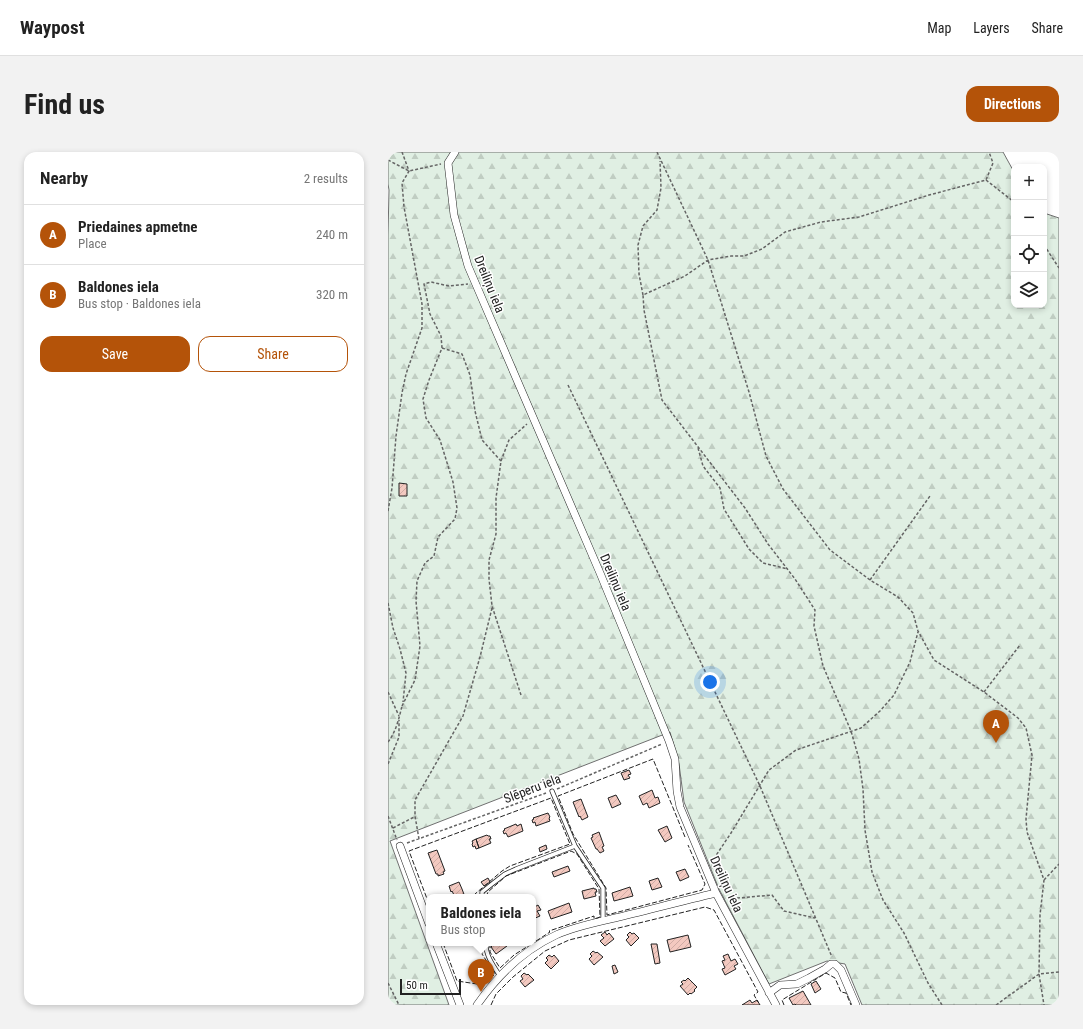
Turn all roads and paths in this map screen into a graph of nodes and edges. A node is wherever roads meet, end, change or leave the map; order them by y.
1 (402, 152) edge
2 (455, 152) edge
3 (657, 152) edge
4 (989, 152) edge
5 (660, 159) junction
6 (388, 160) edge
7 (448, 163) junction
8 (409, 171) junction
9 (986, 180) junction
10 (1011, 200) edge
11 (1047, 250) edge
12 (708, 260) junction
13 (1059, 268) edge
14 (475, 283) junction
15 (643, 295) junction
16 (442, 348) junction
17 (568, 385) dead end
18 (533, 418) junction
19 (698, 446) junction
20 (501, 461) junction
21 (930, 496) dead end
22 (388, 511) edge
23 (788, 569) junction
24 (870, 580) junction
25 (388, 603) edge
26 (492, 606) junction
27 (918, 631) junction
28 (1020, 645) dead end
29 (388, 692) edge
30 (984, 692) junction
31 (521, 695) dead end
32 (402, 706) junction
33 (399, 717) junction
34 (851, 731) junction
35 (669, 741) junction
36 (388, 742) edge
37 (388, 764) edge
38 (760, 786) junction
39 (552, 791) junction
40 (388, 816) edge
41 (415, 816) junction
42 (393, 828) junction
43 (419, 839) junction
44 (400, 846) junction
45 (575, 846) junction
46 (1059, 864) edge
47 (706, 870) junction
48 (1044, 880) junction
49 (482, 894) edge
50 (717, 896) junction
51 (426, 916) edge
52 (815, 918) junction
53 (603, 921) junction
54 (437, 946) edge
55 (486, 946) edge
56 (835, 964) junction
57 (1059, 972) edge
58 (1039, 974) junction
59 (500, 976) junction
60 (388, 983) edge
61 (769, 992) junction
62 (399, 1005) edge
63 (460, 1005) edge
64 (477, 1005) edge
65 (776, 1005) edge
66 (856, 1005) edge
67 (942, 1005) edge
68 (996, 1005) edge
69 (1044, 1005) edge

1 - 8 path
2 - 7 street
3 - 5 path
4 - 9 path
5 - 12 path
5 - 15 path
6 - 8 path
7 - 8 path
7 - 14 street, Dreiliņu iela
8 - 22 path
9 - 10 path
9 - 12 path
11 - 13 path
12 - 15 path
12 - 24 path
14 - 16 path
14 - 18 street, Dreiliņu iela
15 - 19 path
16 - 20 path
16 - 32 path
17 - 38 path
18 - 20 path
18 - 35 street, Dreiliņu iela
19 - 23 path
19 - 23 path
20 - 26 path
21 - 24 path
23 - 34 path
24 - 27 path
25 - 32 path
26 - 31 path
26 - 41 path
27 - 30 path
27 - 34 path
28 - 30 path
29 - 33 path
30 - 48 path
32 - 33 path
33 - 36 path
33 - 37 path
34 - 38 path
34 - 67 path
35 - 39 path, Slēperu iela
35 - 47 street, Dreiliņu iela
38 - 47 path
38 - 52 path
39 - 43 path, Slēperu iela
39 - 45 lane
40 - 42 path
41 - 42 path
41 - 43 path
42 - 44 path
43 - 44 path, Slēperu iela
44 - 51 street
45 - 49 lane
45 - 53 lane
46 - 48 path
47 - 50 street, Dreiliņu iela
48 - 58 path
50 - 52 path
50 - 53 street
50 - 61 street, Dreiliņu iela
52 - 56 path
53 - 59 street
54 - 63 street
55 - 59 lane
56 - 61 street
56 - 66 street
57 - 58 path
58 - 68 path
58 - 69 path
59 - 64 street
60 - 62 path
61 - 65 street, Dreiliņu iela

